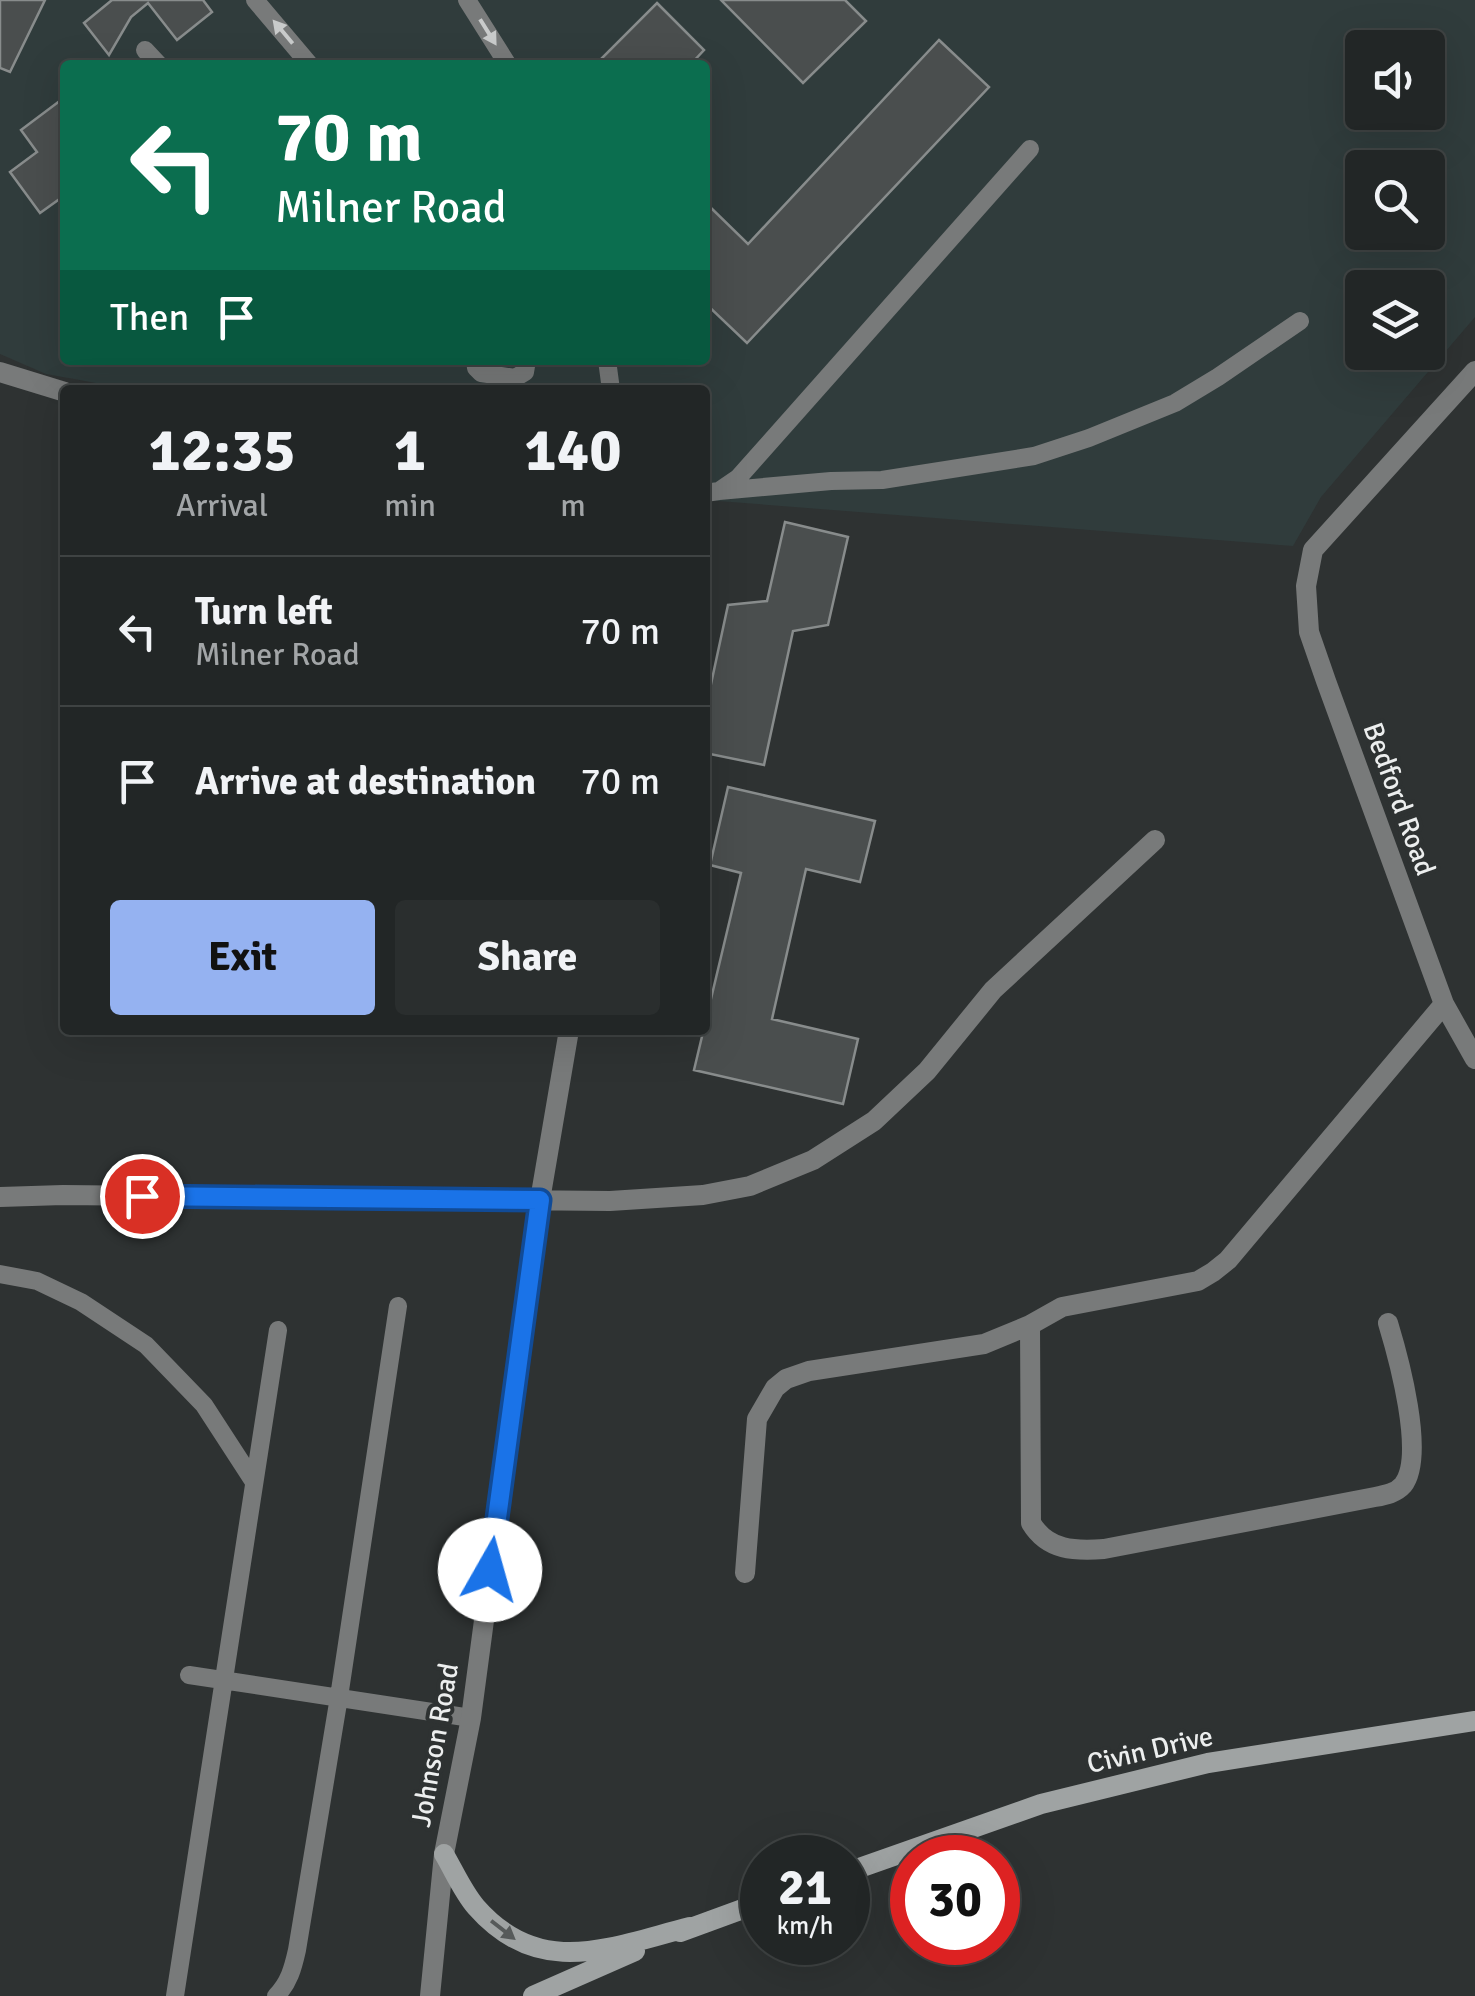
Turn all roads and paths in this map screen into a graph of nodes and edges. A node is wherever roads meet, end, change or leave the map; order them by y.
1 (255, 0) edge
2 (468, 0) edge
3 (145, 50) dead end
4 (154, 60) edge
5 (306, 60) edge
6 (505, 60) edge
7 (1030, 150) dead end
8 (1300, 320) dead end
9 (476, 365) edge
10 (526, 366) edge
11 (1475, 371) edge
12 (0, 372) edge
13 (60, 390) edge
14 (712, 492) edge
15 (1155, 840) dead end
16 (1444, 1004) junction
17 (568, 1035) edge
18 (1475, 1059) edge
19 (0, 1197) edge
20 (540, 1200) junction
21 (0, 1274) edge
22 (398, 1306) dead end
23 (1388, 1322) dead end
24 (1030, 1325) junction
25 (278, 1330) dead end
26 (254, 1482) junction
27 (745, 1573) dead end
28 (189, 1676) dead end
29 (222, 1680) junction
30 (339, 1697) junction
31 (471, 1718) junction
32 (1475, 1721) edge
33 (444, 1854) junction
34 (870, 1864) edge
35 (740, 1910) edge
36 (690, 1927) junction
37 (174, 1996) edge
38 (276, 1996) edge
39 (430, 1996) edge
40 (533, 1996) edge

5 -> 1 lane
2 -> 6 lane
3 - 4 lane
7 - 14 lane
8 - 14 lane
9 - 10 lane
11 - 16 street, Bedford Road
12 - 13 street
15 - 20 street
16 - 18 street, Bedford Road
16 - 24 street
17 - 20 street, Johnson Road
19 - 20 street
20 - 31 street, Johnson Road
21 - 26 lane
22 - 30 lane
23 - 24 street
24 - 27 street
25 - 26 lane
26 - 29 lane
28 - 29 lane
29 - 30 lane
29 - 37 lane
30 - 31 lane
30 - 38 lane
31 - 33 street, Johnson Road
32 - 34 main road, Civin Drive
33 -> 36 main road
33 - 39 street, Johnson Road
35 - 36 main road
36 - 40 main road

